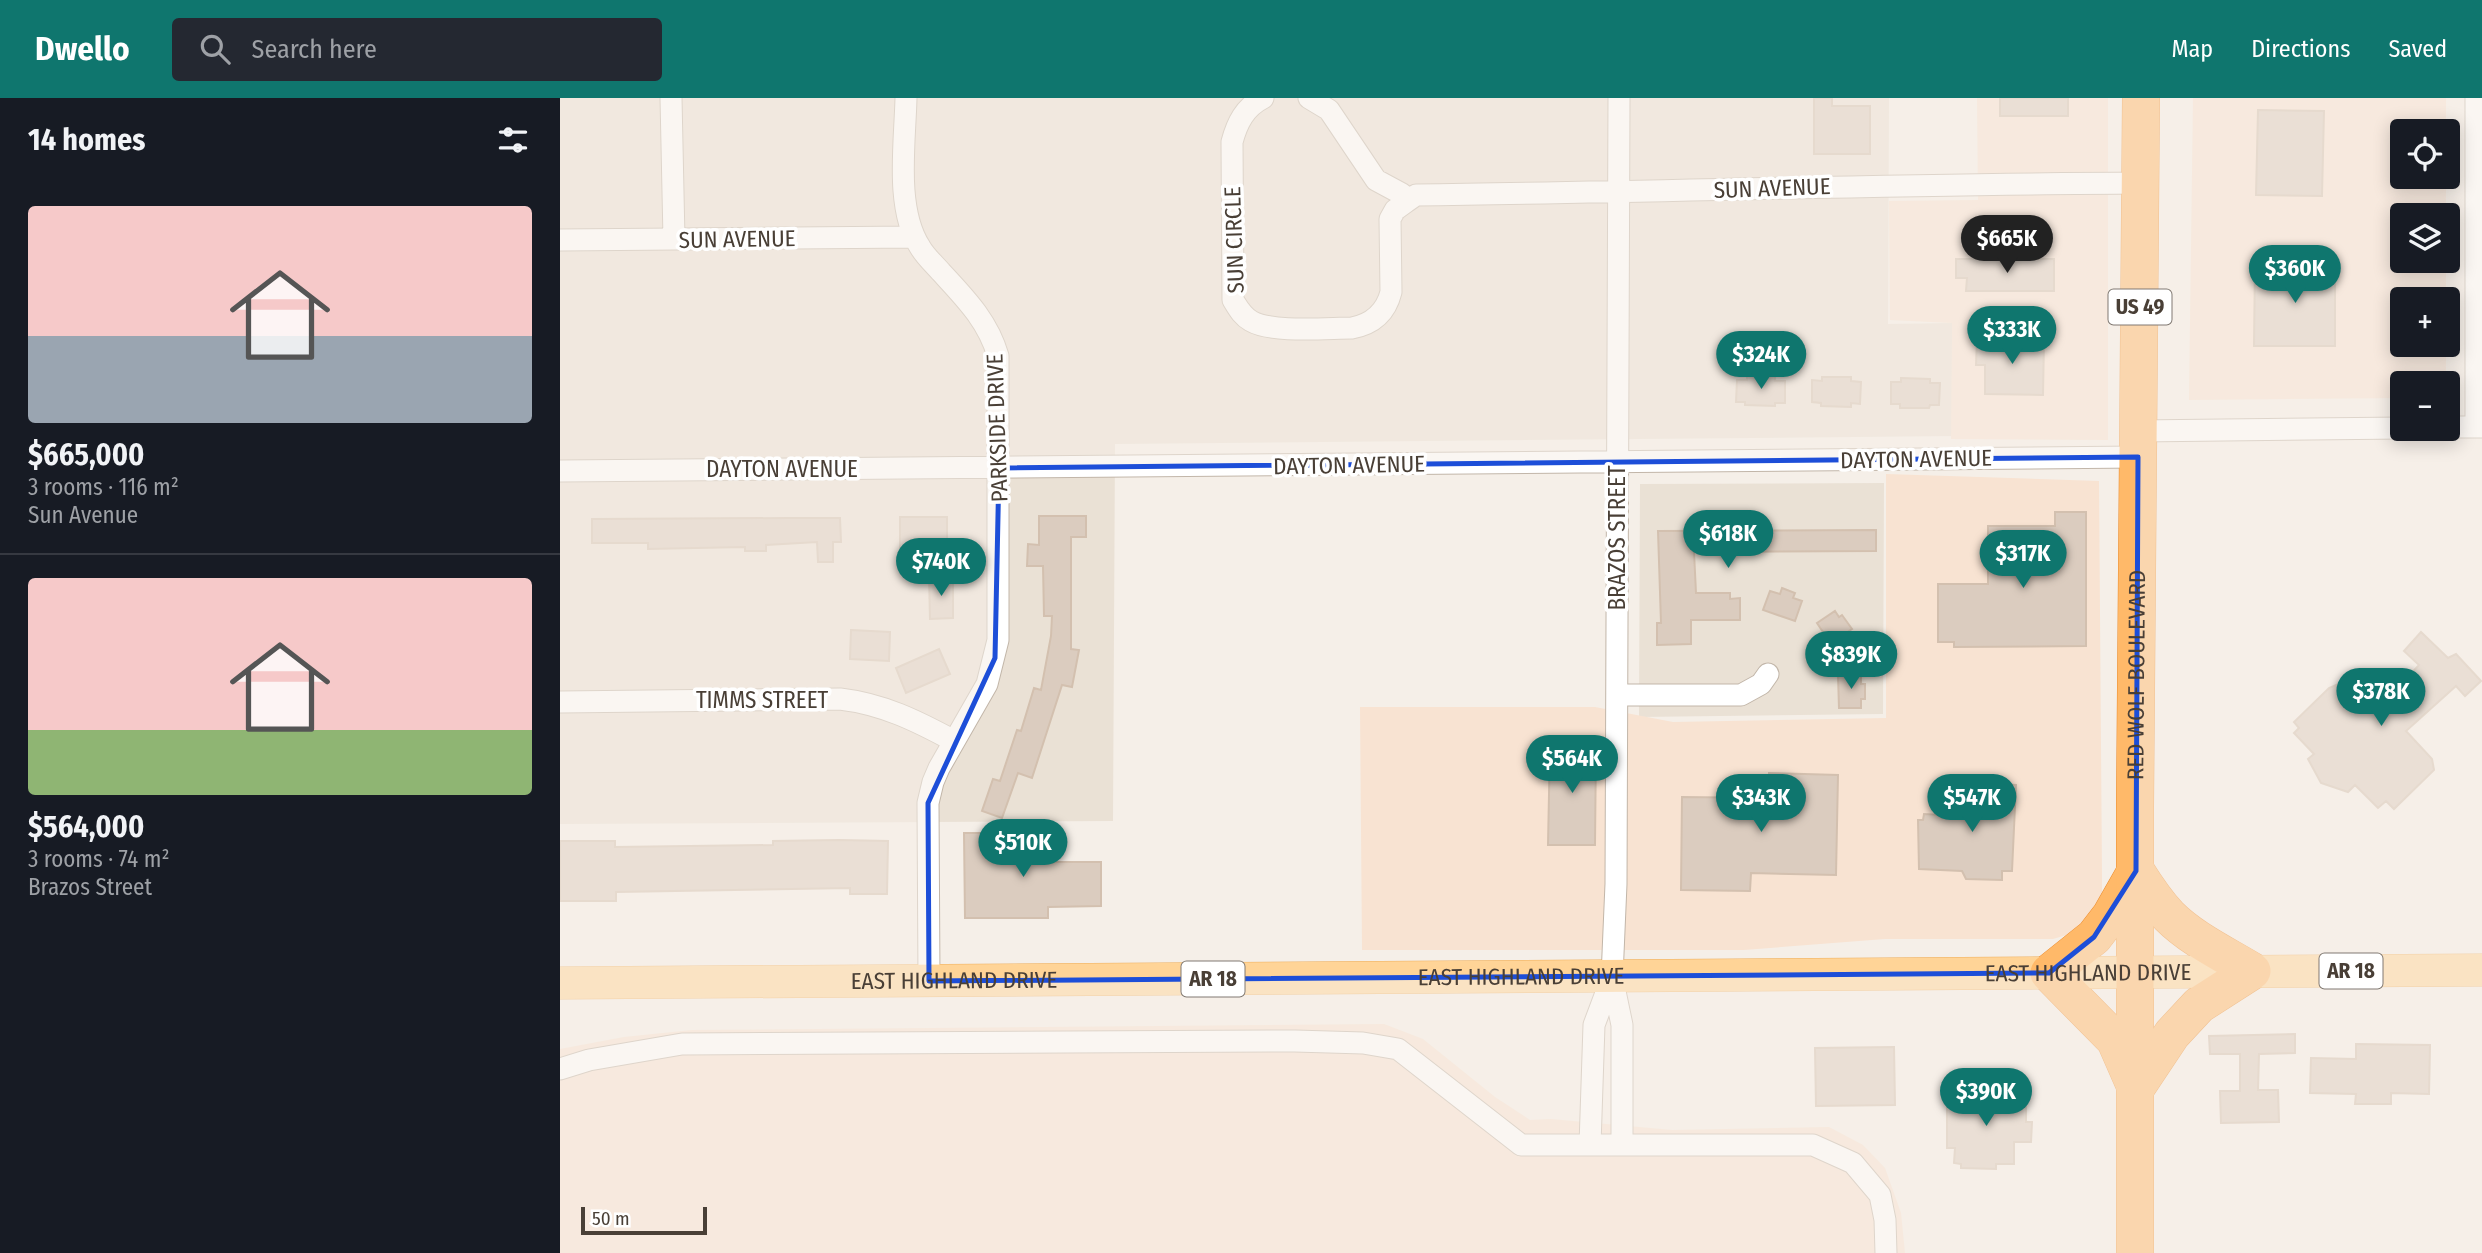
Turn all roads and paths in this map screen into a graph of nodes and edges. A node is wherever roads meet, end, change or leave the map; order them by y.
1 (671, 98) edge
2 (906, 98) edge
3 (1263, 98) edge
4 (1309, 98) edge
5 (1619, 98) edge
6 (2141, 98) edge
7 (2476, 98) edge
8 (2141, 183) junction
9 (1618, 193) junction
10 (1406, 202) junction
11 (914, 237) junction
12 (674, 239) junction
13 (560, 240) edge
14 (2460, 427) edge
15 (2479, 427) edge
16 (2390, 429) edge
17 (2138, 444) junction
18 (1618, 463) junction
19 (999, 468) junction
20 (560, 471) edge
21 (1768, 674) dead end
22 (1617, 695) junction
23 (560, 702) edge
24 (954, 741) junction
25 (2136, 871) junction
26 (2482, 970) edge
27 (2252, 971) junction
28 (2136, 972) junction
29 (2049, 973) junction
30 (1612, 977) junction
31 (929, 981) junction
32 (560, 983) edge
33 (560, 1069) edge
34 (2136, 1088) junction
35 (1590, 1145) junction
36 (1622, 1145) junction
37 (1886, 1253) edge
38 (2135, 1253) edge

1 - 12 street
2 - 11 street, PARKSIDE DRIVE
3 - 10 street, SUN CIRCLE
4 - 10 street
5 - 9 street, BRAZOS STREET
6 - 8 highway, RED WOLF BOULEVARD / US 49
7 - 15 street
8 - 9 street, SUN AVENUE
8 - 17 highway, RED WOLF BOULEVARD / US 49
9 - 10 street, SUN AVENUE
9 - 18 street, BRAZOS STREET
11 - 12 street, SUN AVENUE
11 - 19 street, PARKSIDE DRIVE
12 - 13 street, SUN AVENUE
14 - 15 street
16 - 17 street, DAYTON AVENUE
17 - 18 street, DAYTON AVENUE
17 - 25 highway, RED WOLF BOULEVARD / US 49
18 - 19 street, DAYTON AVENUE
18 - 22 street, BRAZOS STREET
19 - 20 street, DAYTON AVENUE
19 - 24 street, PARKSIDE DRIVE
21 - 22 street
22 - 30 street, BRAZOS STREET
23 - 24 street, TIMMS STREET
24 - 31 street, PARKSIDE DRIVE
25 - 27 highway
25 - 28 highway, RED WOLF BOULEVARD / US 49
25 - 29 highway
26 - 27 main road, EAST HIGHLAND DRIVE / AR 18
27 - 28 main road, EAST HIGHLAND DRIVE / AR 18
27 - 34 highway
28 - 29 main road, EAST HIGHLAND DRIVE / AR 18
28 - 34 highway, RED WOLF BOULEVARD / US 49
29 - 30 main road, EAST HIGHLAND DRIVE / AR 18
29 - 34 highway
30 - 31 main road, EAST HIGHLAND DRIVE / AR 18
30 - 35 street
30 - 36 street
31 - 32 main road, EAST HIGHLAND DRIVE / AR 18
33 - 35 street
34 - 38 highway, RED WOLF BOULEVARD / US 49
35 - 36 street
36 - 37 street

